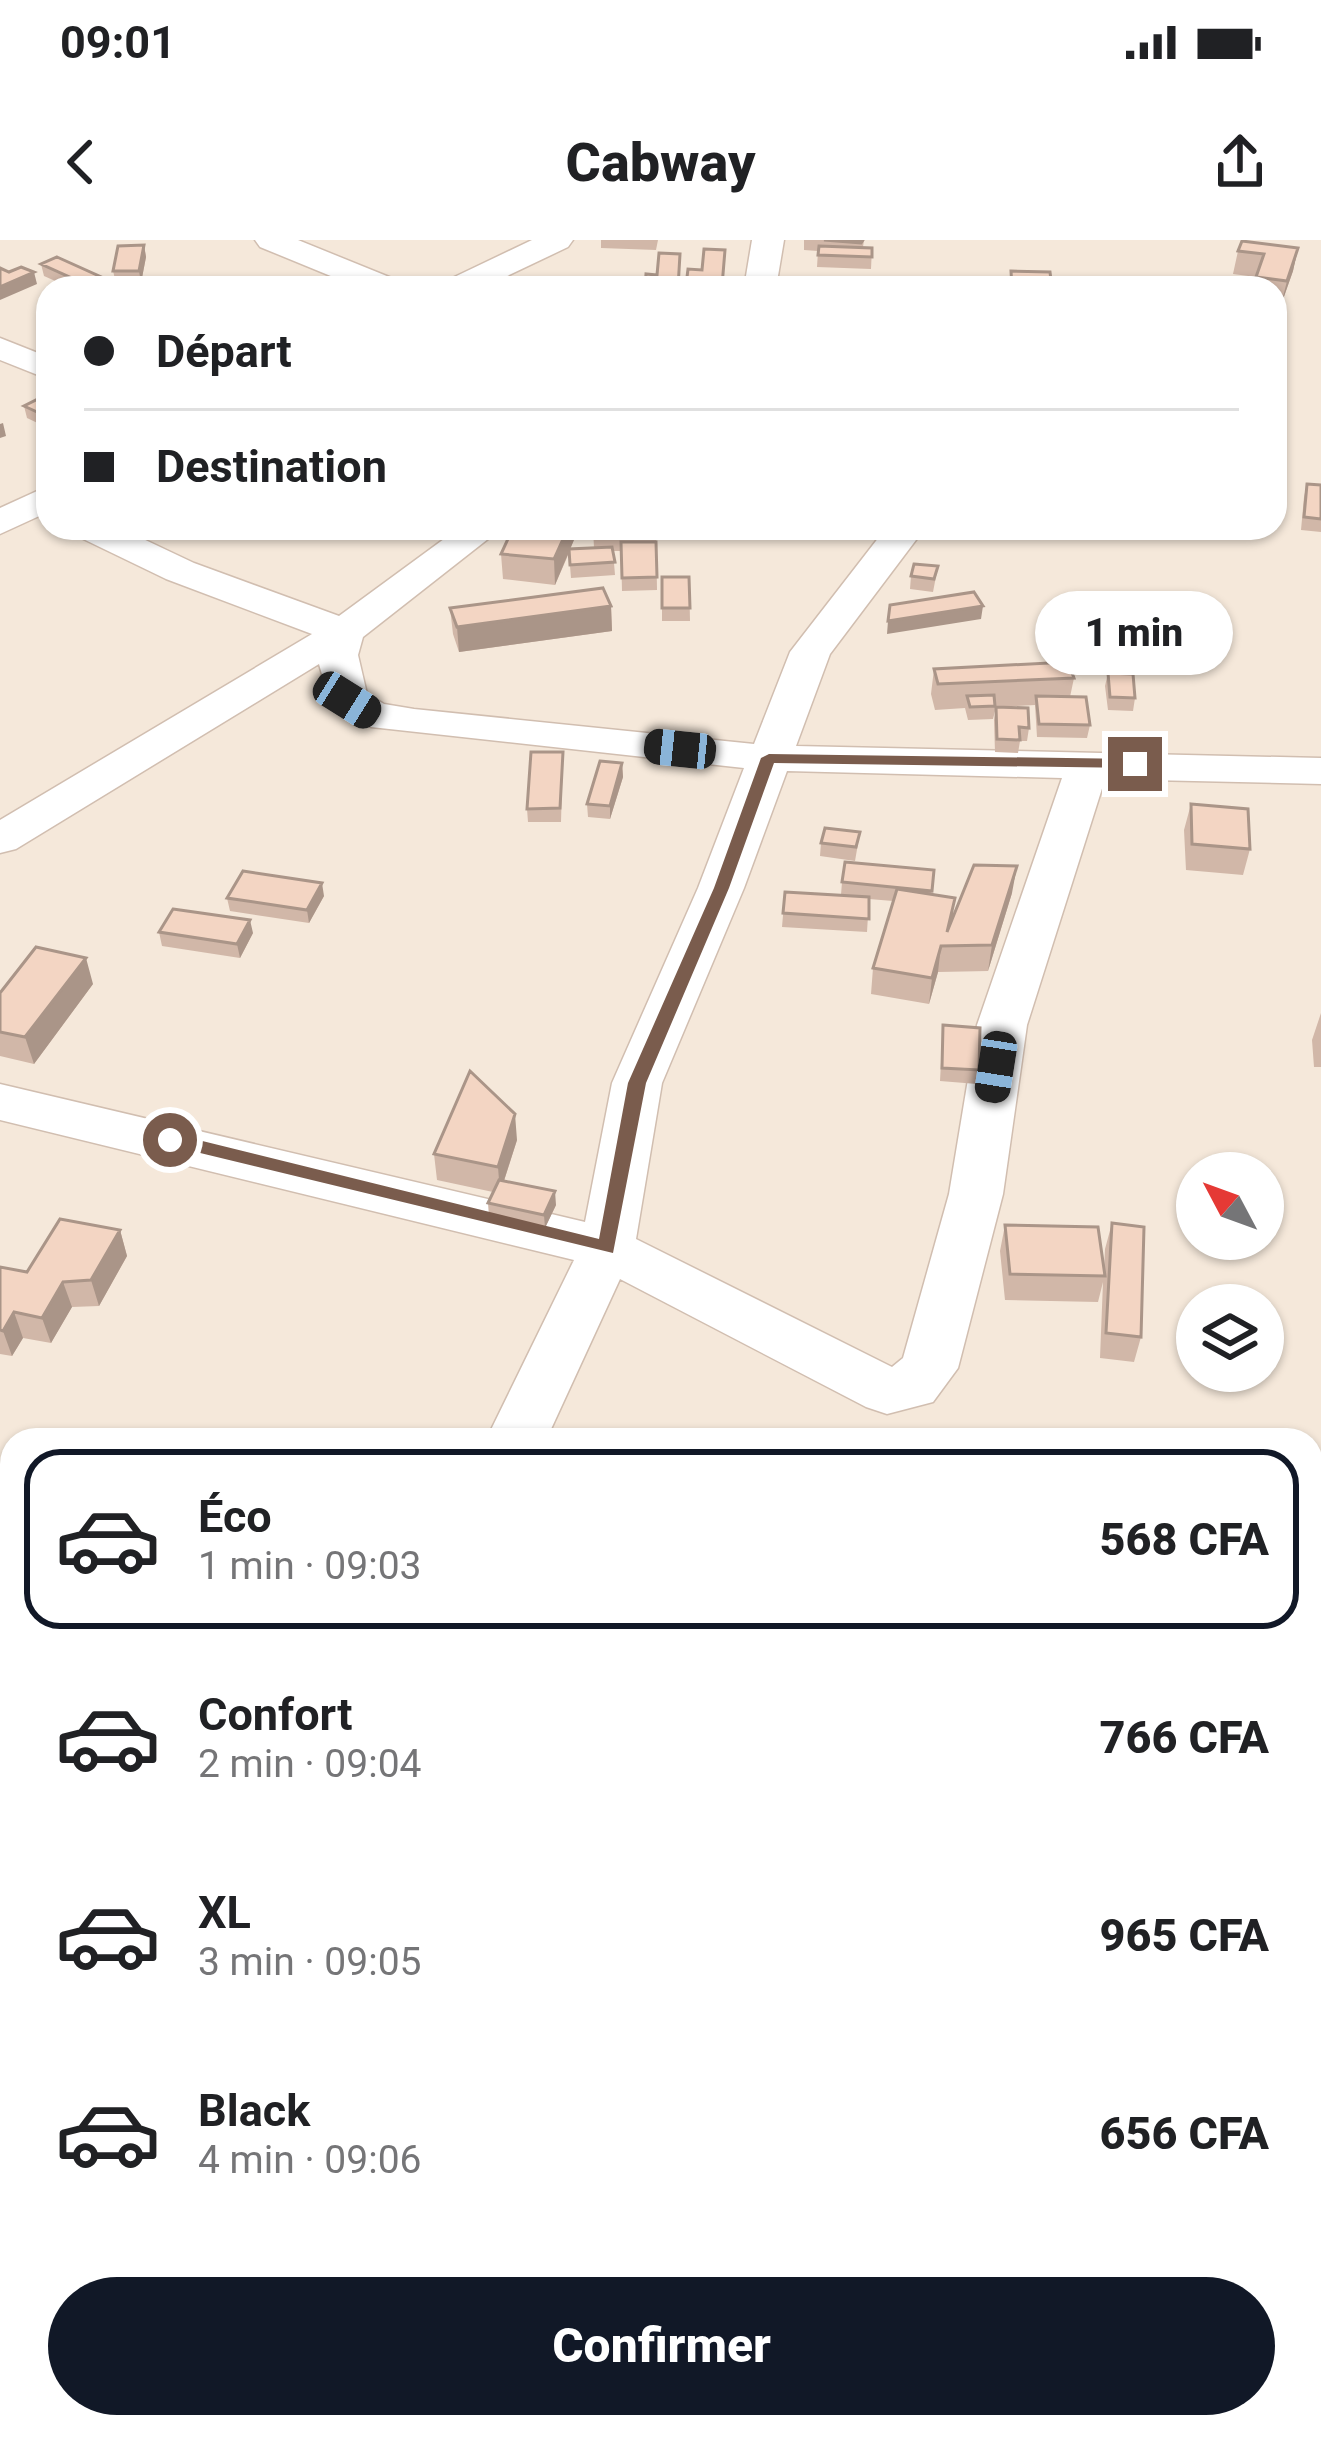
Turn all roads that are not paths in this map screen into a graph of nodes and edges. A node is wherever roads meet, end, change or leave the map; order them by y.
1 (271, 240) edge
2 (556, 240) edge
3 (768, 240) edge
4 (359, 276) edge
5 (482, 276) edge
6 (762, 276) edge
7 (0, 348) edge
8 (36, 364) edge
9 (36, 507) edge
10 (0, 523) edge
11 (115, 540) edge
12 (467, 540) edge
13 (897, 540) edge
14 (344, 632) junction
15 (769, 758) junction
16 (1089, 762) junction
17 (1321, 771) edge
18 (0, 839) edge
19 (0, 1102) edge
20 (607, 1248) junction
21 (522, 1428) edge

1 - 4 street
2 - 5 street
3 - 6 street
7 - 8 street
9 - 10 street
11 - 14 street
12 - 14 street
13 - 15 street
14 - 15 street
14 - 18 street
15 - 16 street
15 - 20 street
16 - 17 street
16 - 20 street
19 - 20 street
20 - 21 street

